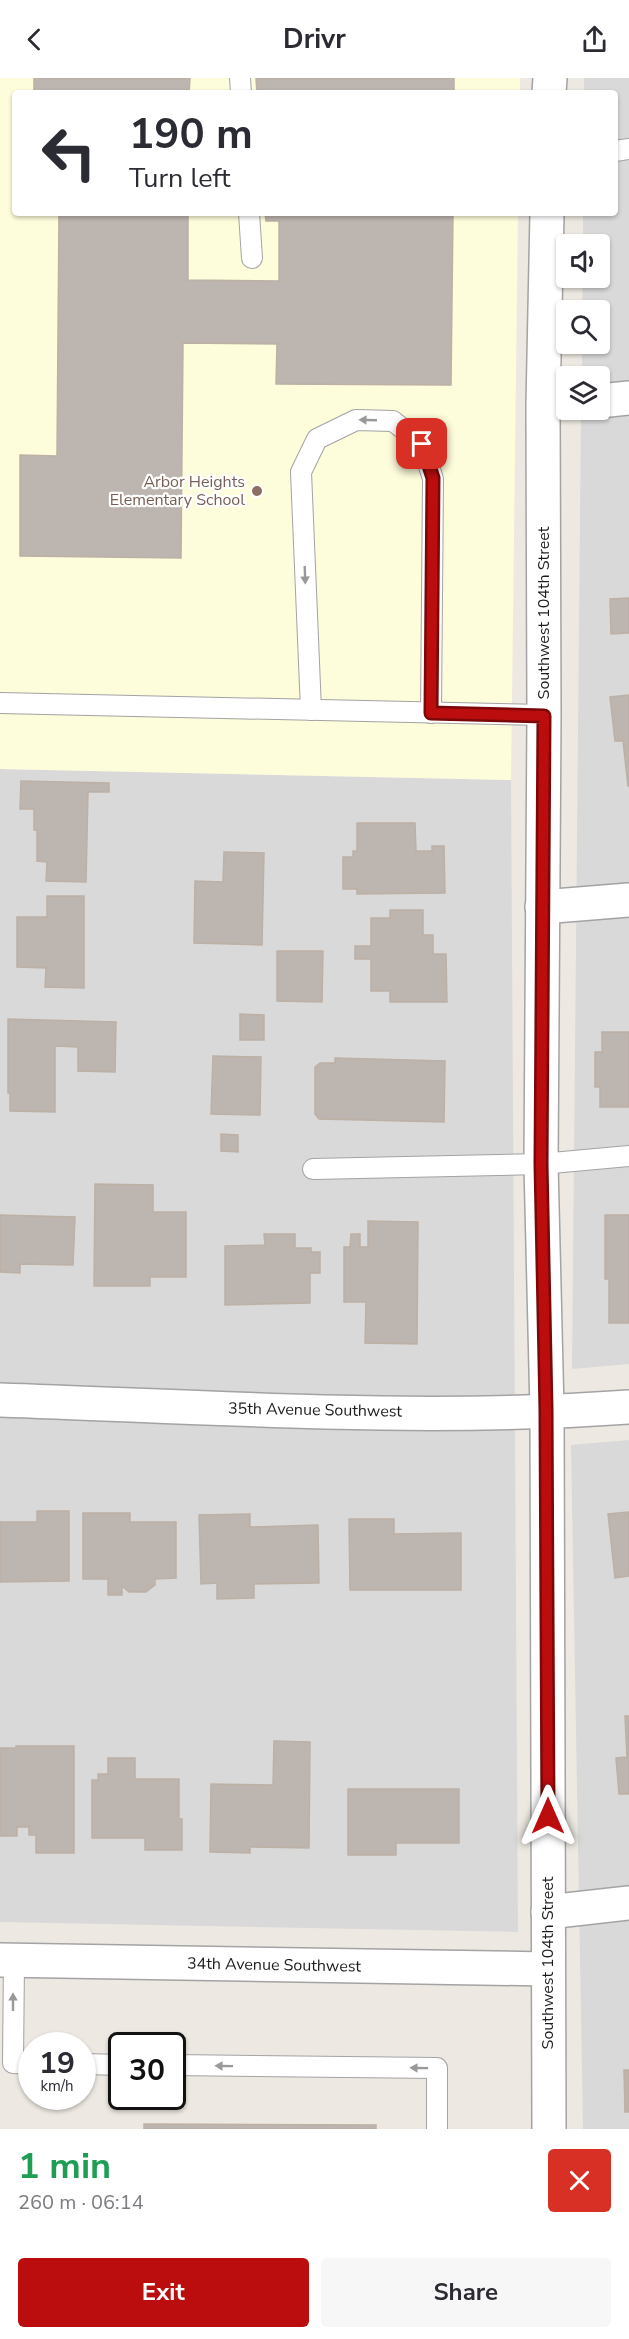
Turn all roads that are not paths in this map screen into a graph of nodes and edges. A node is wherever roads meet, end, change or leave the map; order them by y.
1 (249, 216) edge
2 (547, 216) edge
3 (252, 258) dead end
4 (629, 398) edge
5 (610, 400) edge
6 (555, 405) edge
7 (0, 703) edge
8 (310, 710) junction
9 (431, 713) junction
10 (544, 716) junction
11 (629, 900) edge
12 (542, 907) junction
13 (629, 1156) edge
14 (541, 1164) junction
15 (313, 1169) dead end
16 (0, 1400) edge
17 (629, 1407) edge
18 (546, 1410) junction
19 (629, 1903) edge
20 (548, 1912) junction
21 (7, 1960) edge
22 (548, 1970) junction
23 (18, 2064) edge
24 (186, 2065) edge
25 (437, 2129) edge
26 (549, 2129) edge

1 - 3 lane
2 - 6 street, Southwest 104th Street
4 - 5 street
6 - 10 street, Southwest 104th Street
7 - 8 lane
8 - 9 lane
9 -> 8 lane
9 - 10 lane
10 - 12 street, Southwest 104th Street
11 - 12 street
12 - 14 street, Southwest 104th Street
13 - 14 lane
14 - 15 lane
14 - 18 street, Southwest 104th Street
16 - 18 street, 35th Avenue Southwest
17 - 18 street, 35th Avenue Southwest
18 - 20 street, Southwest 104th Street
19 - 20 street
20 - 22 street, Southwest 104th Street
21 - 22 street, 34th Avenue Southwest
23 -> 21 lane
22 - 26 street, Southwest 104th Street
25 -> 24 lane

